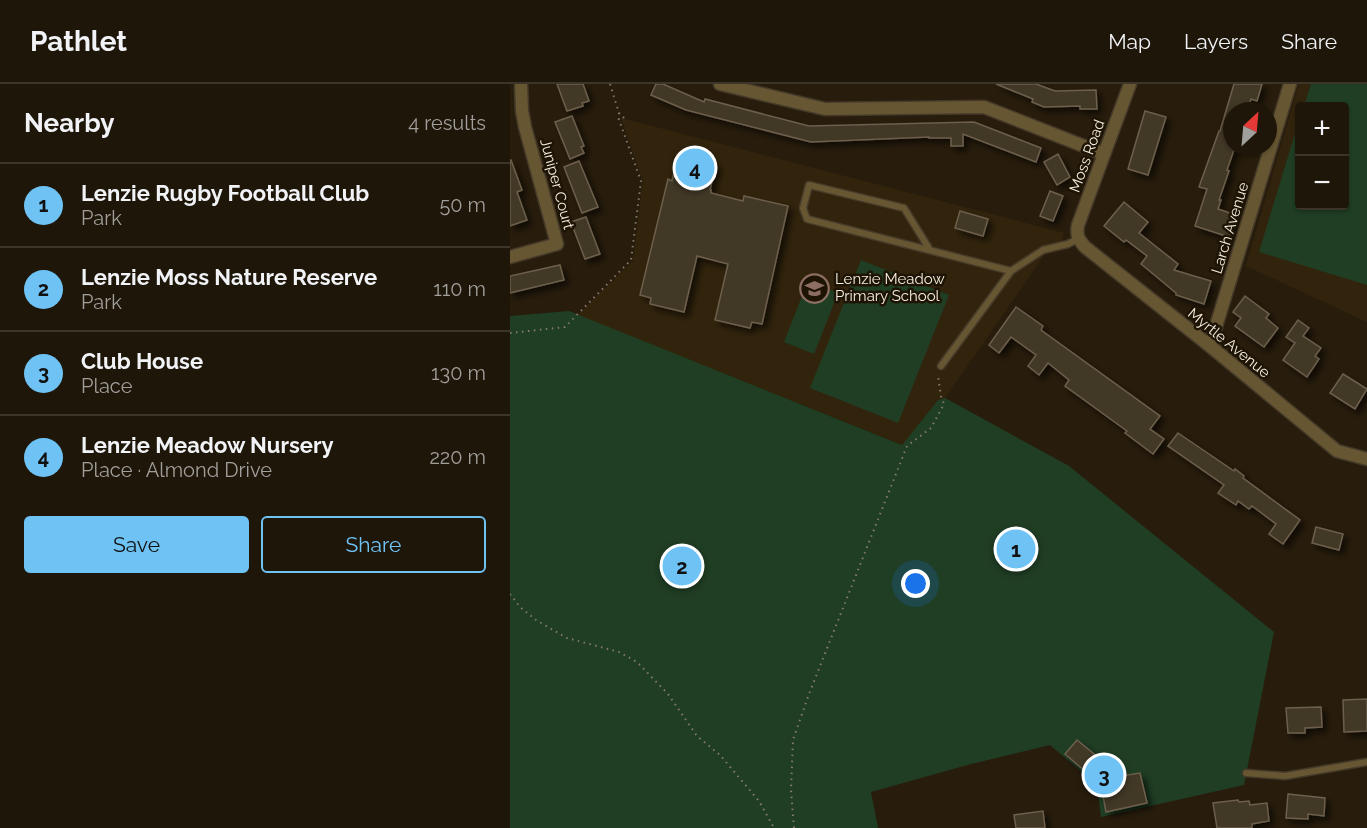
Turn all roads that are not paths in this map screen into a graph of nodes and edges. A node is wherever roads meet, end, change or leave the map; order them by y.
1 (521, 84) edge
2 (720, 84) edge
3 (1130, 84) edge
4 (1290, 84) edge
5 (760, 89) edge
6 (516, 114) edge
7 (1104, 154) junction
8 (1078, 239) junction
9 (930, 250) junction
10 (510, 257) edge
11 (1011, 272) junction
12 (1210, 346) junction
13 (941, 366) road end
14 (1367, 459) edge
15 (1367, 762) edge
16 (1246, 773) dead end

1 - 6 street, Juniper Court
2 - 5 street
3 - 7 street, Moss Road
4 - 12 street, Larch Avenue
5 - 7 street
6 - 10 street, Juniper Court
7 - 8 street, Moss Road
8 - 11 lane
8 - 12 street, Myrtle Avenue
9 - 9 lane
9 - 11 lane
11 - 13 lane
12 - 14 street, Myrtle Avenue
15 - 16 lane

